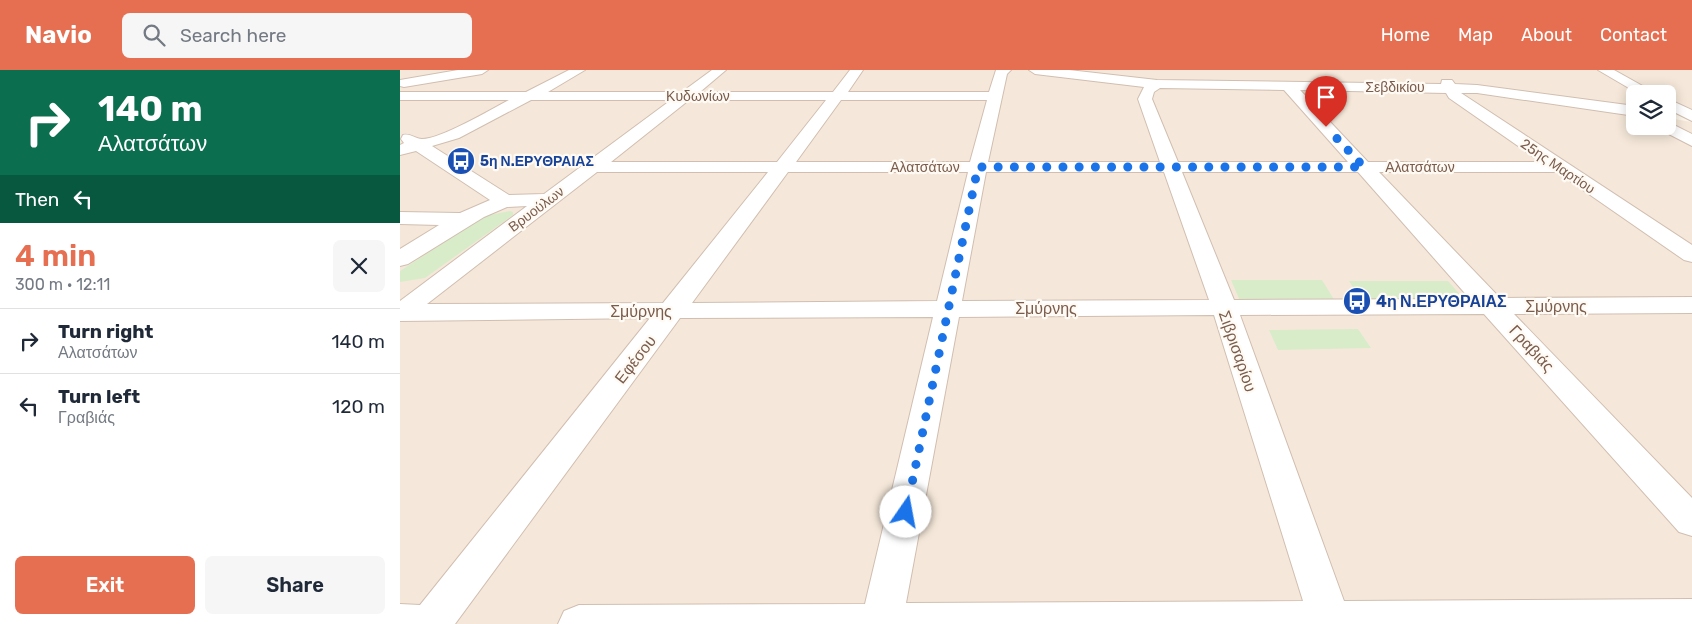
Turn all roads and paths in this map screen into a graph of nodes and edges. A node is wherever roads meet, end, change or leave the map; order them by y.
1 (407, 70) edge
2 (482, 70) edge
3 (579, 70) edge
4 (720, 70) edge
5 (857, 70) edge
6 (1005, 70) edge
7 (1035, 70) edge
8 (1604, 70) edge
9 (400, 72) edge
10 (1059, 72) edge
11 (1323, 76) dead end
12 (1166, 79) edge
13 (1444, 81) junction
14 (400, 84) edge
15 (1633, 85) edge
16 (1289, 86) junction
17 (1335, 86) junction
18 (400, 96) edge
19 (530, 96) junction
20 (684, 96) junction
21 (835, 96) junction
22 (996, 96) junction
23 (1676, 108) edge
24 (1626, 110) edge
25 (1676, 116) edge
26 (1692, 117) edge
27 (1676, 132) edge
28 (400, 134) edge
29 (1692, 141) edge
30 (419, 145) junction
31 (400, 150) edge
32 (591, 167) junction
33 (783, 167) junction
34 (978, 167) junction
35 (1172, 167) junction
36 (1364, 167) junction
37 (1559, 167) junction
38 (547, 200) junction
39 (505, 201) junction
40 (400, 218) edge
41 (463, 219) junction
42 (1687, 248) edge
43 (400, 260) edge
44 (1692, 305) edge
45 (1494, 306) junction
46 (1224, 307) junction
47 (948, 309) junction
48 (672, 310) junction
49 (401, 312) edge
50 (1692, 522) edge
51 (1692, 618) edge
52 (400, 622) edge
53 (1330, 622) edge
54 (869, 623) edge
55 (430, 624) edge
56 (434, 624) edge
57 (579, 624) edge

1 - 9 street
2 - 14 street
3 - 19 street
4 - 20 street, Βρυούλων
5 - 21 street, Εφέσου
6 - 22 street
7 - 10 street, Σεβδικίου
8 - 15 street
10 - 12 street, Σεβδικίου
11 - 17 street
12 - 16 street, Σεβδικίου
12 - 35 street, Σιβρισαρίου
13 - 17 street, Σεβδικίου
13 - 24 street, Σεβδικίου
13 - 37 street, 25ης Μαρτίου
16 - 17 street, Σεβδικίου
16 - 36 street, Γραβιάς
18 - 19 street, Κυδωνίων
19 - 20 street, Κυδωνίων
19 - 30 street
20 - 21 street, Κυδωνίων
20 - 32 street, Βρυούλων
21 - 22 street, Κυδωνίων
21 - 33 street, Εφέσου
22 - 34 street
23 - 26 street
25 - 26 street
27 - 29 street
28 - 30 street
30 - 31 street
30 - 39 street
32 - 33 street, Αλατσάτων
32 - 38 street, Βρυούλων
33 - 34 street, Αλατσάτων
33 - 48 street, Εφέσου
34 - 35 street, Αλατσάτων
34 - 47 street
35 - 36 street, Αλατσάτων
35 - 46 street, Σιβρισαρίου
36 - 37 street, Αλατσάτων
36 - 45 street, Γραβιάς
37 - 42 street, 25ης Μαρτίου
38 - 39 street
38 - 49 street, Βρυούλων
39 - 41 street
40 - 41 street
41 - 43 street
44 - 45 street, Σμύρνης
45 - 46 street, Σμύρνης
45 - 50 street, Γραβιάς
46 - 47 street, Σμύρνης
46 - 53 street, Σιβρισαρίου
47 - 48 street, Σμύρνης
47 - 54 street
48 - 49 street, Σμύρνης
48 - 55 street, Εφέσου
51 - 53 street
52 - 55 street
53 - 54 street
54 - 57 street
55 - 56 street

